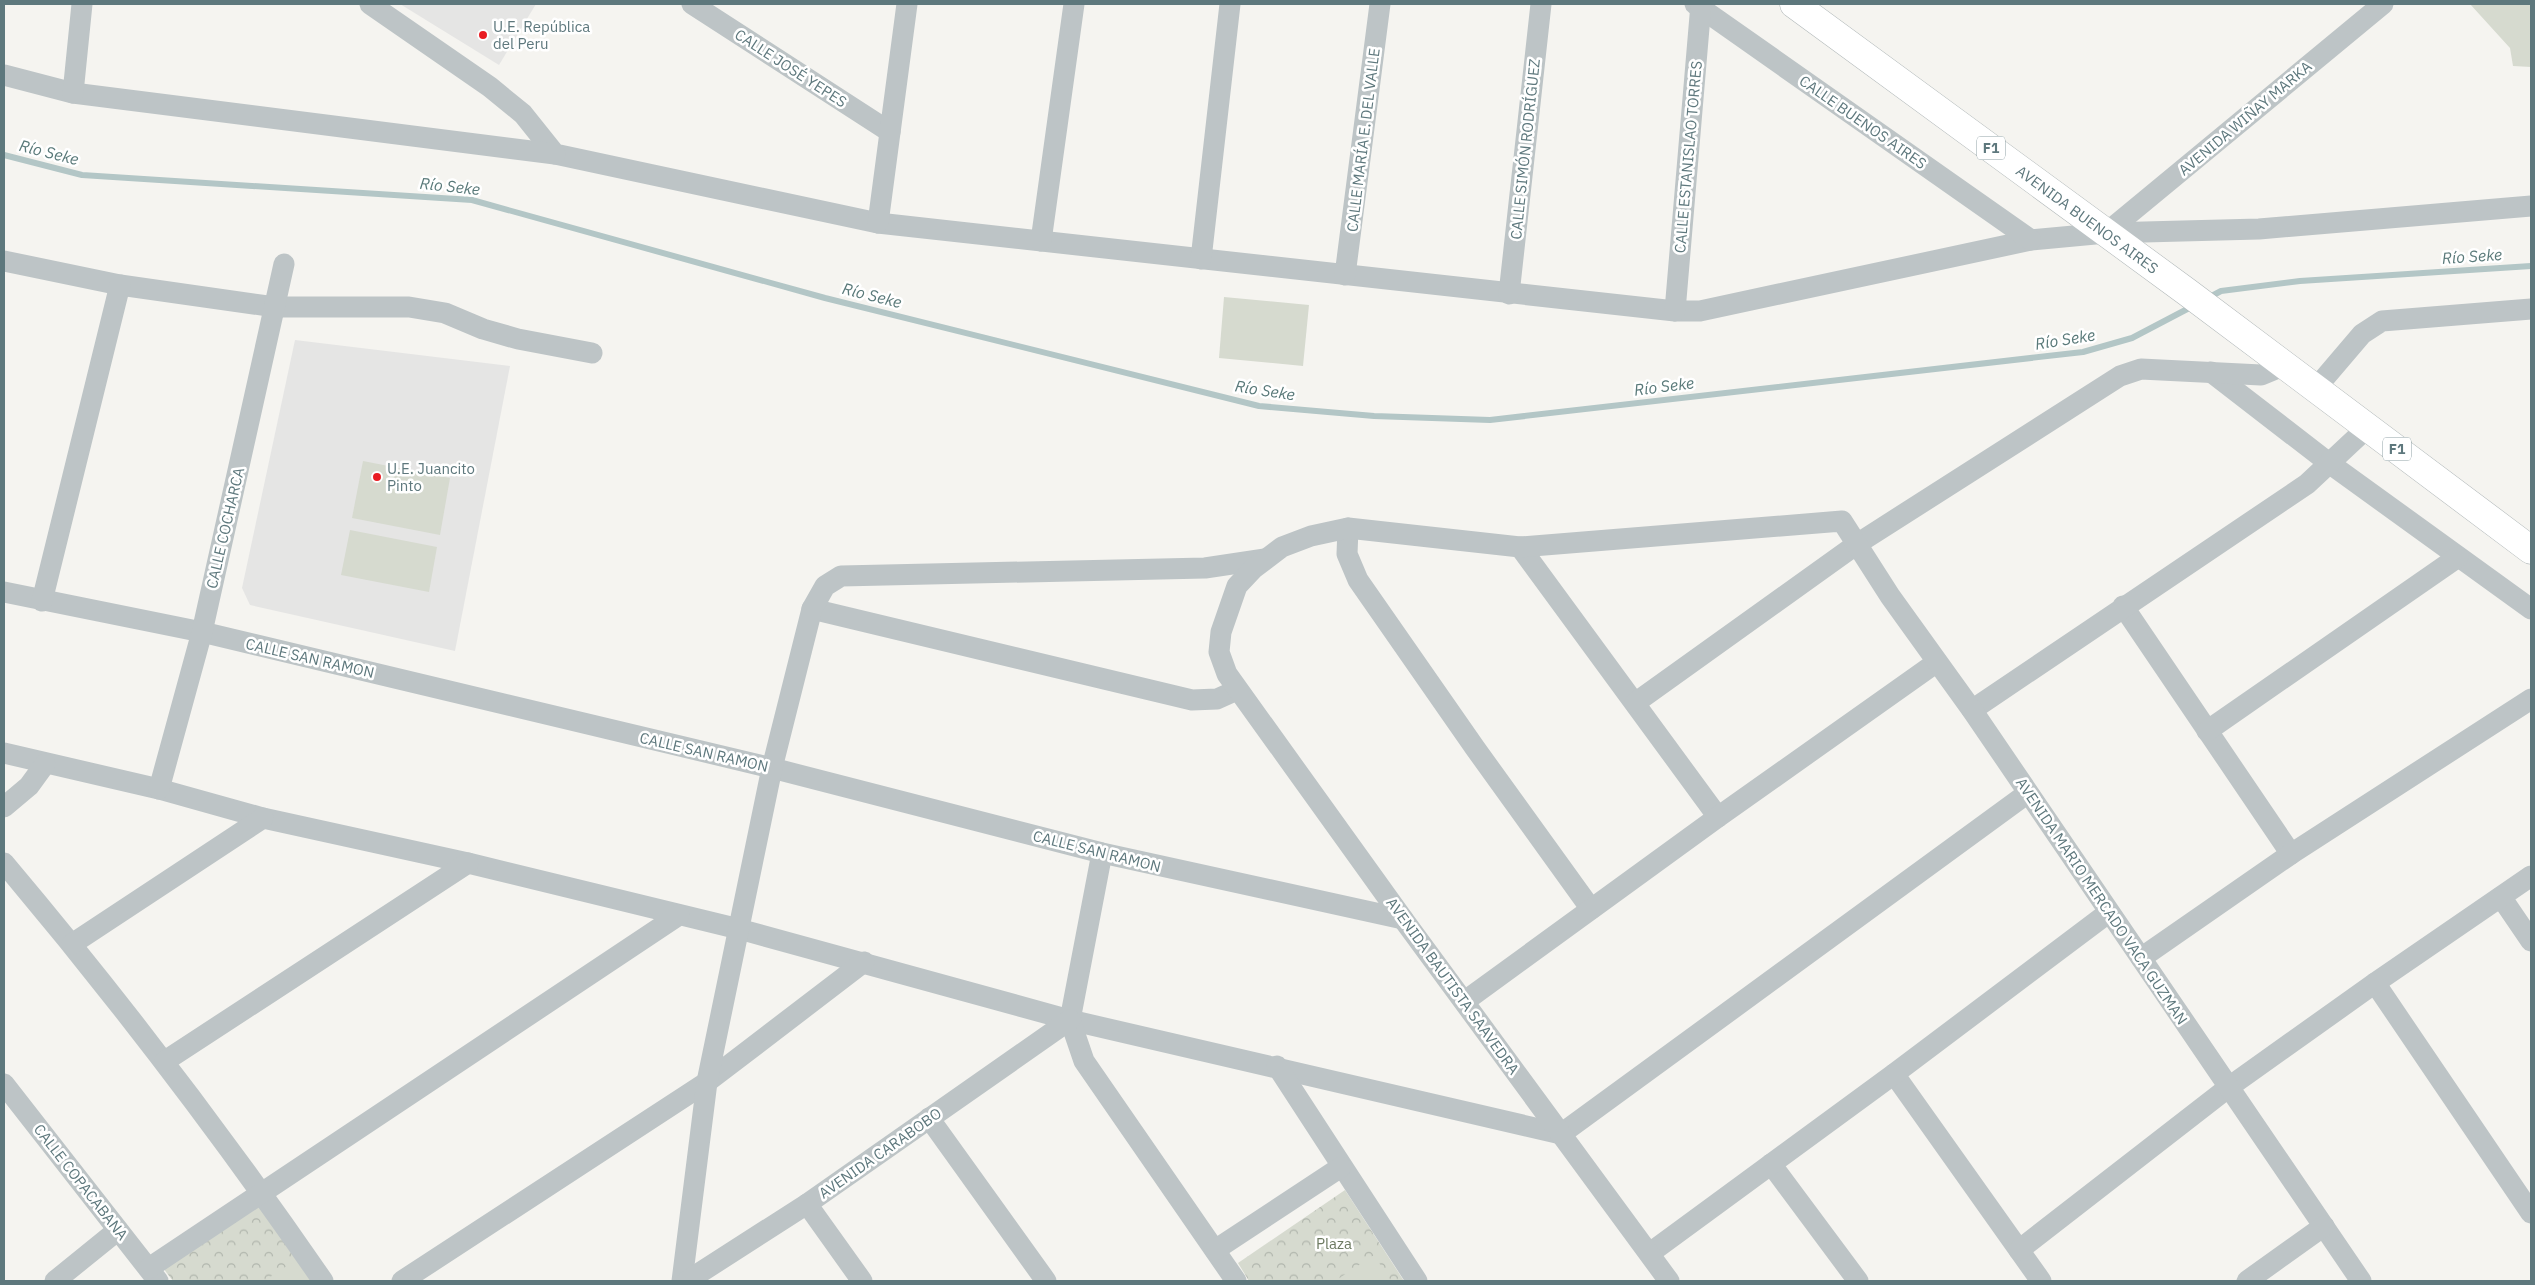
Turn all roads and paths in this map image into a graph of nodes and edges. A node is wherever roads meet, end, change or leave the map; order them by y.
1 (82, 4) edge
2 (370, 4) edge
3 (692, 4) edge
4 (907, 4) edge
5 (1074, 4) edge
6 (1230, 4) edge
7 (1541, 4) edge
8 (1794, 4) edge
9 (2383, 4) edge
10 (1699, 5) edge
11 (1374, 7) edge
12 (4, 75) edge
13 (73, 93) junction
14 (890, 132) junction
15 (555, 154) junction
16 (2531, 206) edge
17 (878, 223) junction
18 (2106, 233) junction
19 (2032, 240) junction
20 (1041, 241) junction
21 (1201, 259) junction
22 (4, 261) edge
23 (284, 264) dead end
24 (1345, 275) junction
25 (120, 285) junction
26 (1509, 294) junction
27 (276, 307) junction
28 (2531, 309) edge
29 (1675, 311) junction
30 (592, 354) dead end
31 (2285, 365) junction
32 (2211, 372) junction
33 (2316, 388) junction
34 (2368, 427) junction
35 (2329, 463) junction
36 (1842, 521) joint
37 (1348, 528) junction
38 (1856, 544) junction
39 (1520, 546) junction
40 (2531, 550) edge
41 (2458, 557) junction
42 (1266, 559) junction
43 (4, 592) edge
44 (42, 601) junction
45 (2123, 606) junction
46 (812, 609) junction
47 (2531, 609) edge
48 (202, 632) junction
49 (1938, 662) junction
50 (1237, 690) junction
51 (2531, 698) edge
52 (1634, 703) junction
53 (1972, 710) junction
54 (2207, 731) junction
55 (4, 753) edge
56 (45, 764) junction
57 (772, 768) junction
58 (159, 789) junction
59 (2028, 793) junction
60 (4, 807) edge
61 (1718, 817) junction
62 (262, 818) junction
63 (1102, 853) junction
64 (2291, 854) junction
65 (4, 863) edge
66 (468, 863) junction
67 (2531, 876) edge
68 (2501, 896) junction
69 (1592, 909) junction
70 (2108, 913) junction
71 (679, 915) junction
72 (1403, 919) junction
73 (739, 929) junction
74 (2531, 941) edge
75 (72, 944) junction
76 (2141, 958) junction
77 (864, 962) junction
78 (2375, 983) junction
79 (1465, 1001) junction
80 (1070, 1020) junction
81 (166, 1061) junction
82 (1276, 1066) junction
83 (1894, 1074) junction
84 (706, 1082) junction
85 (4, 1084) edge
86 (2229, 1087) junction
87 (929, 1118) junction
88 (1561, 1134) junction
89 (1772, 1164) junction
90 (1341, 1167) junction
91 (261, 1192) junction
92 (807, 1204) junction
93 (2531, 1213) edge
94 (2324, 1226) junction
95 (118, 1230) junction
96 (1215, 1250) junction
97 (2019, 1250) junction
98 (1650, 1253) junction
99 (154, 1275) edge
100 (55, 1281) edge
101 (323, 1281) edge
102 (402, 1281) edge
103 (682, 1281) edge
104 (687, 1281) edge
105 (862, 1281) edge
106 (1046, 1281) edge
107 (1236, 1281) edge
108 (1417, 1281) edge
109 (1669, 1281) edge
110 (1858, 1281) edge
111 (2042, 1281) edge
112 (2247, 1281) edge
113 (2362, 1281) edge

1 - 13 street
2 - 15 street
3 - 14 street, CALLE JOSÉ YEPES
4 - 14 street
5 - 20 street
6 - 21 street
7 - 26 street, CALLE SIMÓN RODRÍGUEZ
8 - 18 highway, AVENIDA BUENOS AIRES / F1
9 - 18 street, AVENIDA WIÑAY MARKA
10 - 19 street, CALLE BUENOS AIRES
10 - 29 street, CALLE ESTANISLAO TORRES
11 - 24 street, CALLE MARÍA E. DEL VALLE
12 - 13 street
13 - 15 street
14 - 17 street
15 - 17 street
16 - 18 street
17 - 20 street
18 - 19 street
18 - 31 highway, AVENIDA BUENOS AIRES / F1
19 - 29 street
20 - 21 street
21 - 24 street
22 - 25 street
23 - 27 street, CALLE COCHARCA
24 - 26 street
25 - 27 street
25 - 44 street
26 - 29 street
27 - 30 street
27 - 48 street, CALLE COCHARCA
28 - 33 street
31 - 32 street
31 - 33 highway, F1
32 - 35 street
32 - 38 street
33 - 34 highway, F1
34 - 35 street
34 - 40 highway, F1
35 - 41 street
35 - 45 street
36 - 38 street, AVENIDA MARIO MERCADO VACA GUZMAN
36 - 39 street, AVENIDA BAUTISTA SAAVEDRA
37 - 39 street, AVENIDA BAUTISTA SAAVEDRA
37 - 42 street, AVENIDA BAUTISTA SAAVEDRA
37 - 69 street
38 - 49 street, AVENIDA MARIO MERCADO VACA GUZMAN
38 - 52 street
39 - 52 street
41 - 47 street
41 - 54 street
42 - 46 street
42 - 50 street, AVENIDA BAUTISTA SAAVEDRA
43 - 44 street, CALLE SAN RAMON
44 - 48 street, CALLE SAN RAMON
45 - 53 street
45 - 54 street
46 - 50 street
46 - 57 street
48 - 57 street, CALLE SAN RAMON
48 - 58 street, CALLE COCHARCA
49 - 53 street, AVENIDA MARIO MERCADO VACA GUZMAN
49 - 61 street
50 - 72 street, AVENIDA BAUTISTA SAAVEDRA
51 - 64 street
52 - 61 street
53 - 59 street, AVENIDA MARIO MERCADO VACA GUZMAN
54 - 64 street
55 - 56 street
56 - 58 street
56 - 60 street
57 - 63 street, CALLE SAN RAMON
57 - 73 street
58 - 62 street
59 - 70 street, AVENIDA MARIO MERCADO VACA GUZMAN
59 - 88 street
61 - 69 street
62 - 66 street
62 - 75 street
63 - 72 street, CALLE SAN RAMON
63 - 80 street
64 - 76 street
65 - 75 street
66 - 71 street
66 - 81 street
67 - 68 street
68 - 74 street
68 - 78 street
69 - 79 street
70 - 76 street, AVENIDA MARIO MERCADO VACA GUZMAN
70 - 83 street
71 - 73 street
71 - 91 street
72 - 79 street, AVENIDA BAUTISTA SAAVEDRA
73 - 77 street
73 - 84 street
75 - 81 street
76 - 86 street, AVENIDA MARIO MERCADO VACA GUZMAN
77 - 80 street
77 - 84 street
78 - 86 street
78 - 93 street
79 - 88 street, AVENIDA BAUTISTA SAAVEDRA
80 - 82 street
80 - 87 street, AVENIDA CARABOBO
80 - 96 street
81 - 91 street
82 - 88 street
82 - 90 street
83 - 89 street
83 - 97 street
84 - 102 street
84 - 103 street
85 - 95 street, CALLE COPACABANA
86 - 94 street, AVENIDA MARIO MERCADO VACA GUZMAN
86 - 97 street
87 - 92 street, AVENIDA CARABOBO
87 - 106 street
88 - 98 street, AVENIDA BAUTISTA SAAVEDRA
89 - 98 street
89 - 110 street
90 - 96 street
90 - 108 street
91 - 99 street
91 - 101 street
92 - 104 street, AVENIDA CARABOBO
92 - 105 street
94 - 112 street
94 - 113 street, AVENIDA MARIO MERCADO VACA GUZMAN
95 - 99 street, CALLE COPACABANA
95 - 100 street
96 - 107 street
97 - 111 street
98 - 109 street, AVENIDA BAUTISTA SAAVEDRA

